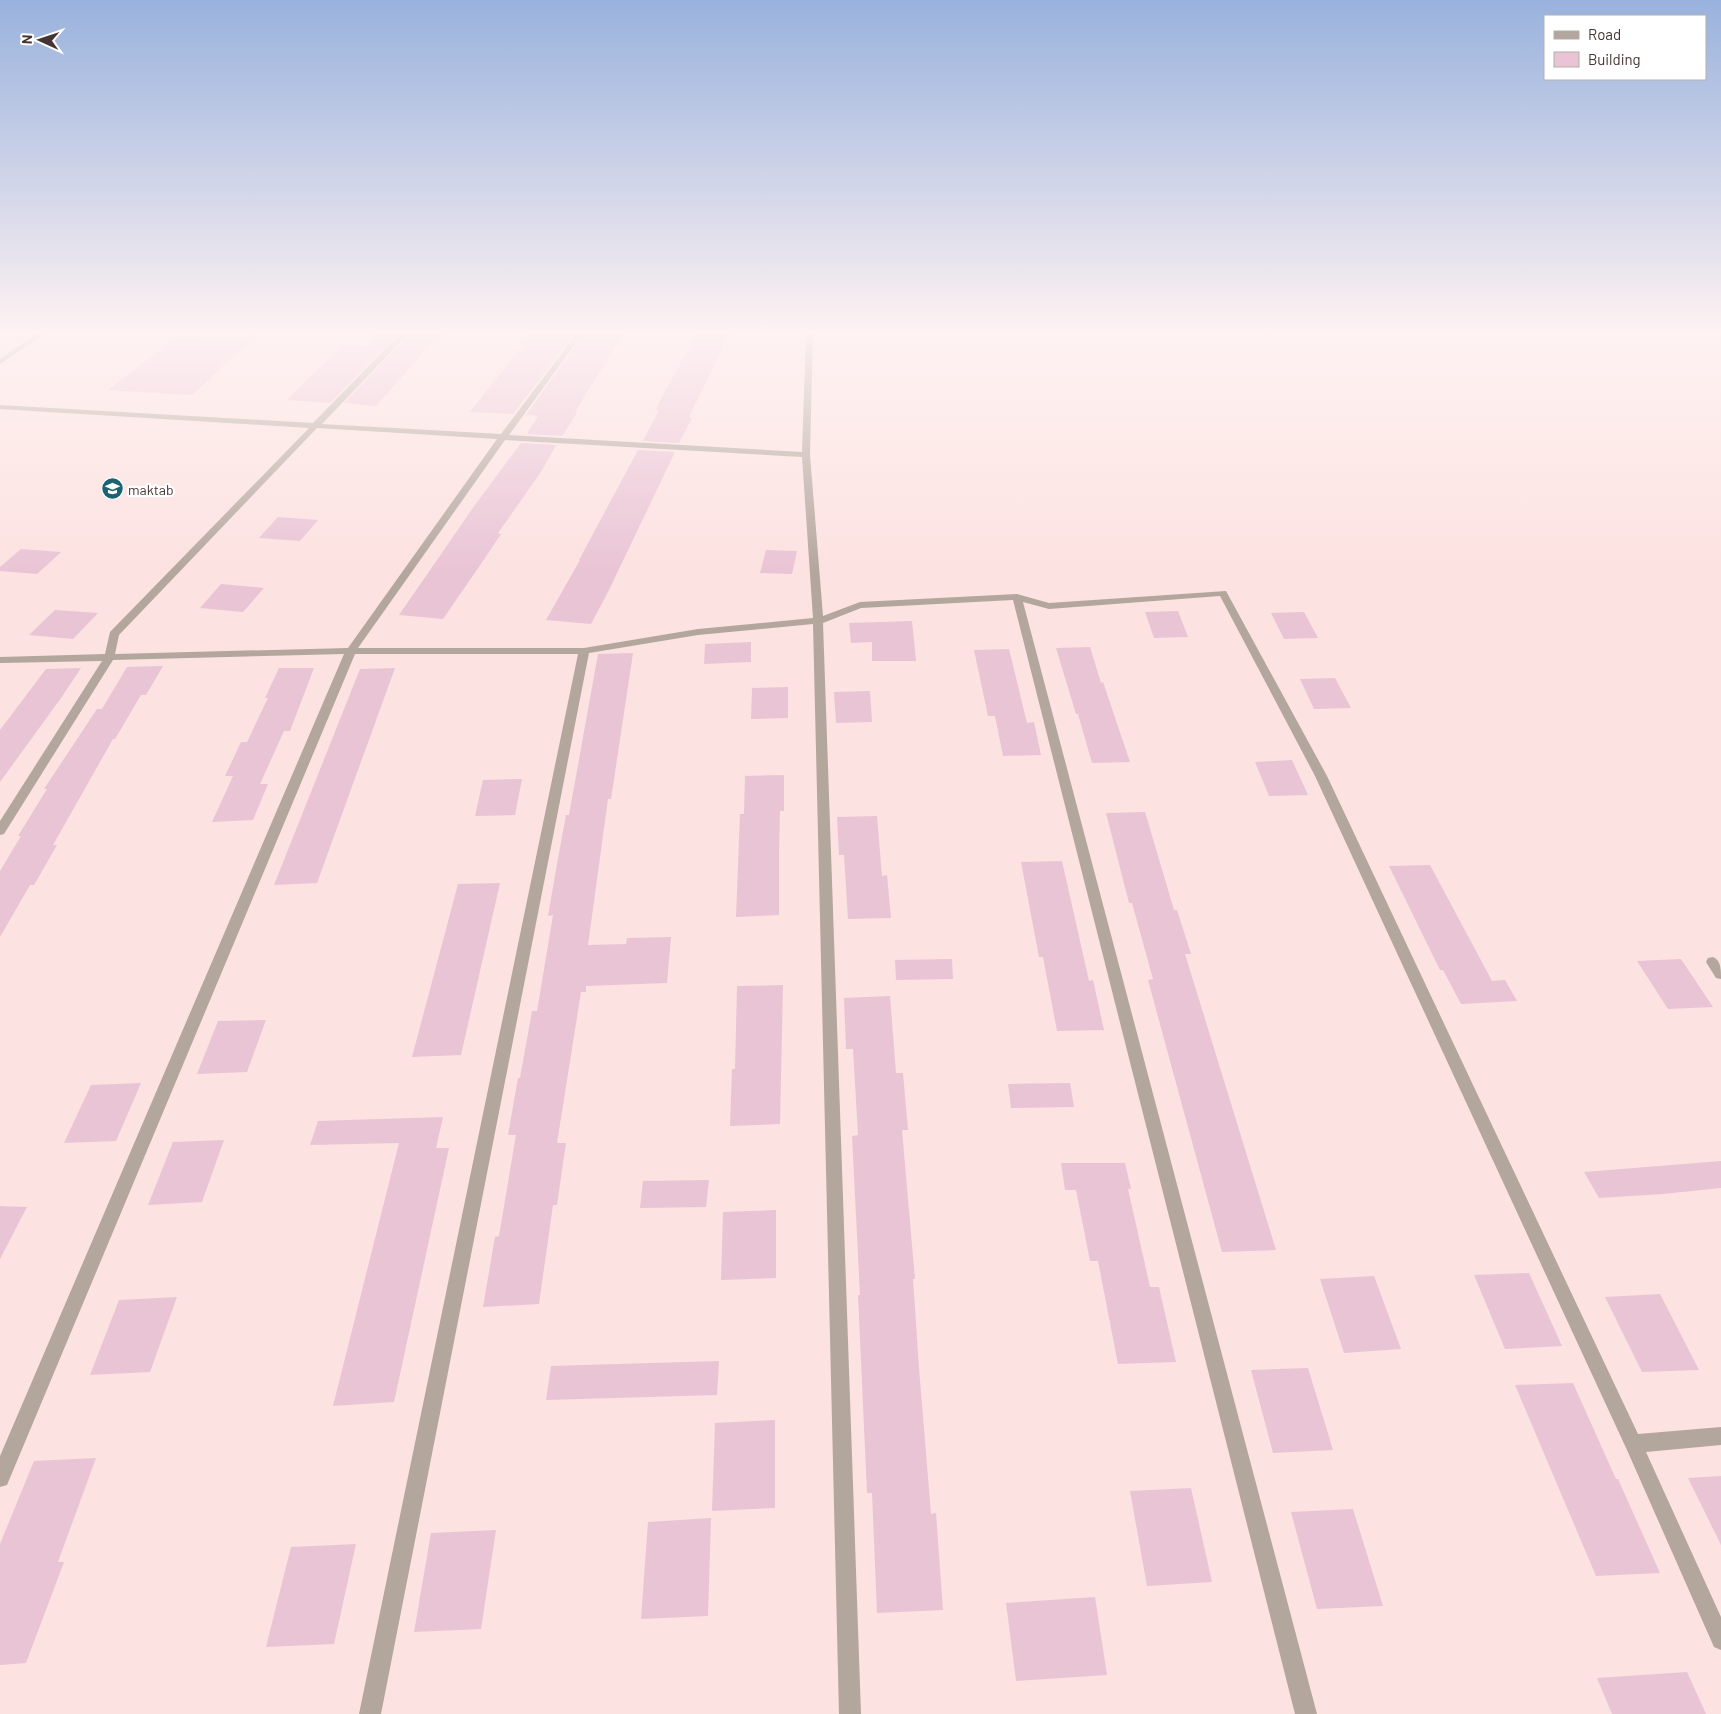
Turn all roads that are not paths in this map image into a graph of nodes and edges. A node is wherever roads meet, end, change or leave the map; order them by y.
1 (94, 413) edge
2 (327, 413) edge
3 (520, 413) edge
4 (807, 413) edge
5 (314, 427) junction
6 (502, 438) junction
7 (806, 455) junction
8 (1017, 596) junction
9 (818, 622) junction
10 (584, 651) junction
11 (351, 652) junction
12 (109, 658) junction
13 (0, 660) edge
14 (0, 831) edge
15 (1713, 962) dead end
16 (1721, 974) edge
17 (1721, 1436) edge
18 (1633, 1444) junction
19 (0, 1478) edge
20 (1721, 1640) edge
21 (370, 1714) edge
22 (850, 1714) edge
23 (1306, 1714) edge

1 - 5 street
2 - 5 street
3 - 6 street
4 - 7 street
5 - 6 street
5 - 12 street
6 - 7 street
6 - 11 street
7 - 9 street
8 - 9 street
8 - 18 street
8 - 23 street
9 - 10 street
9 - 22 street
10 - 11 street
10 - 21 street
11 - 12 street
11 - 19 street
12 - 13 street
12 - 14 street
15 - 16 street
17 - 18 street
18 - 20 street

